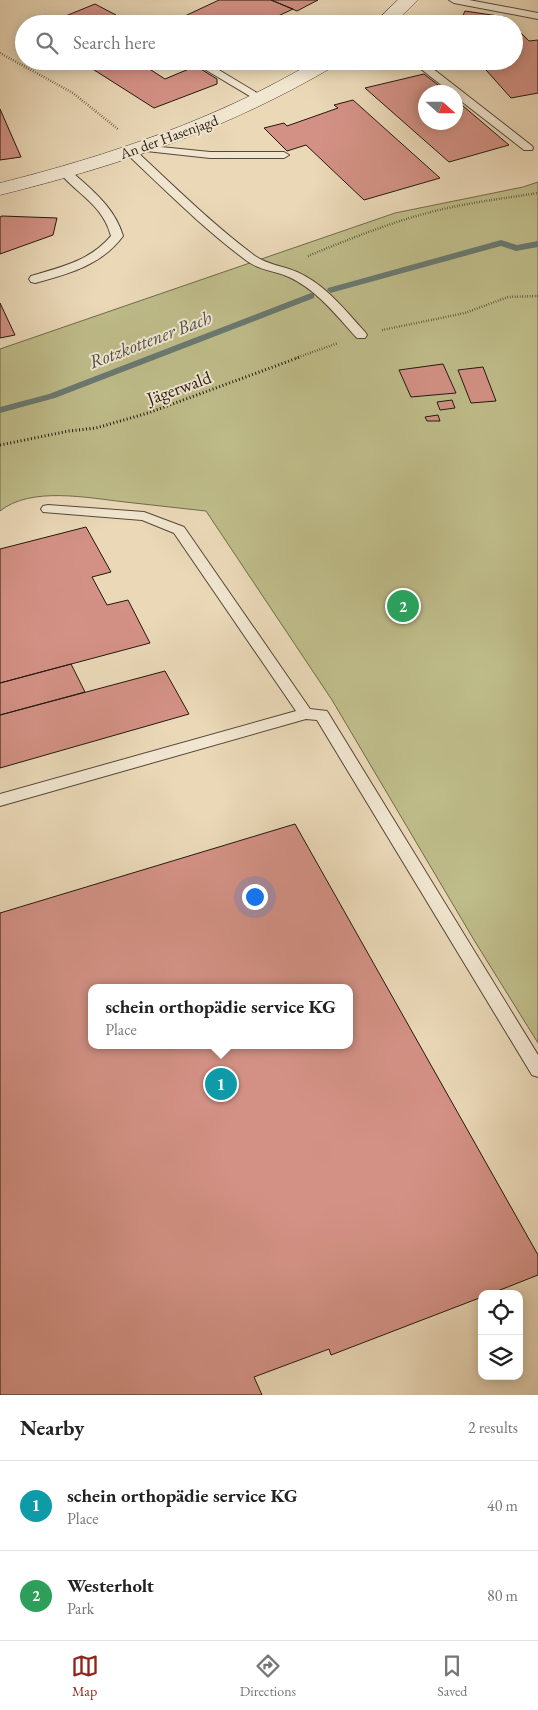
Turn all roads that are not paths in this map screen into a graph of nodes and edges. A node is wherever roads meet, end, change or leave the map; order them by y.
1 (408, 0) edge
2 (454, 0) edge
3 (392, 15) edge
4 (538, 16) edge
5 (212, 70) edge
6 (313, 70) edge
7 (428, 70) edge
8 (262, 98) junction
9 (528, 148) dead end
10 (136, 150) junction
11 (284, 155) dead end
12 (65, 172) junction
13 (0, 189) edge
14 (35, 279) dead end
15 (361, 334) road end
16 (48, 509) dead end
17 (306, 714) junction
18 (0, 800) edge
19 (538, 1070) edge

1 - 3 street
2 - 4 lane
5 - 8 lane
6 - 8 street, An der Hasenjagd
7 - 9 lane
8 - 10 street, An der Hasenjagd
10 - 11 lane
10 - 12 street, An der Hasenjagd
10 - 15 lane
12 - 13 street, An der Hasenjagd
12 - 14 lane
16 - 17 lane
17 - 18 lane
17 - 19 lane

